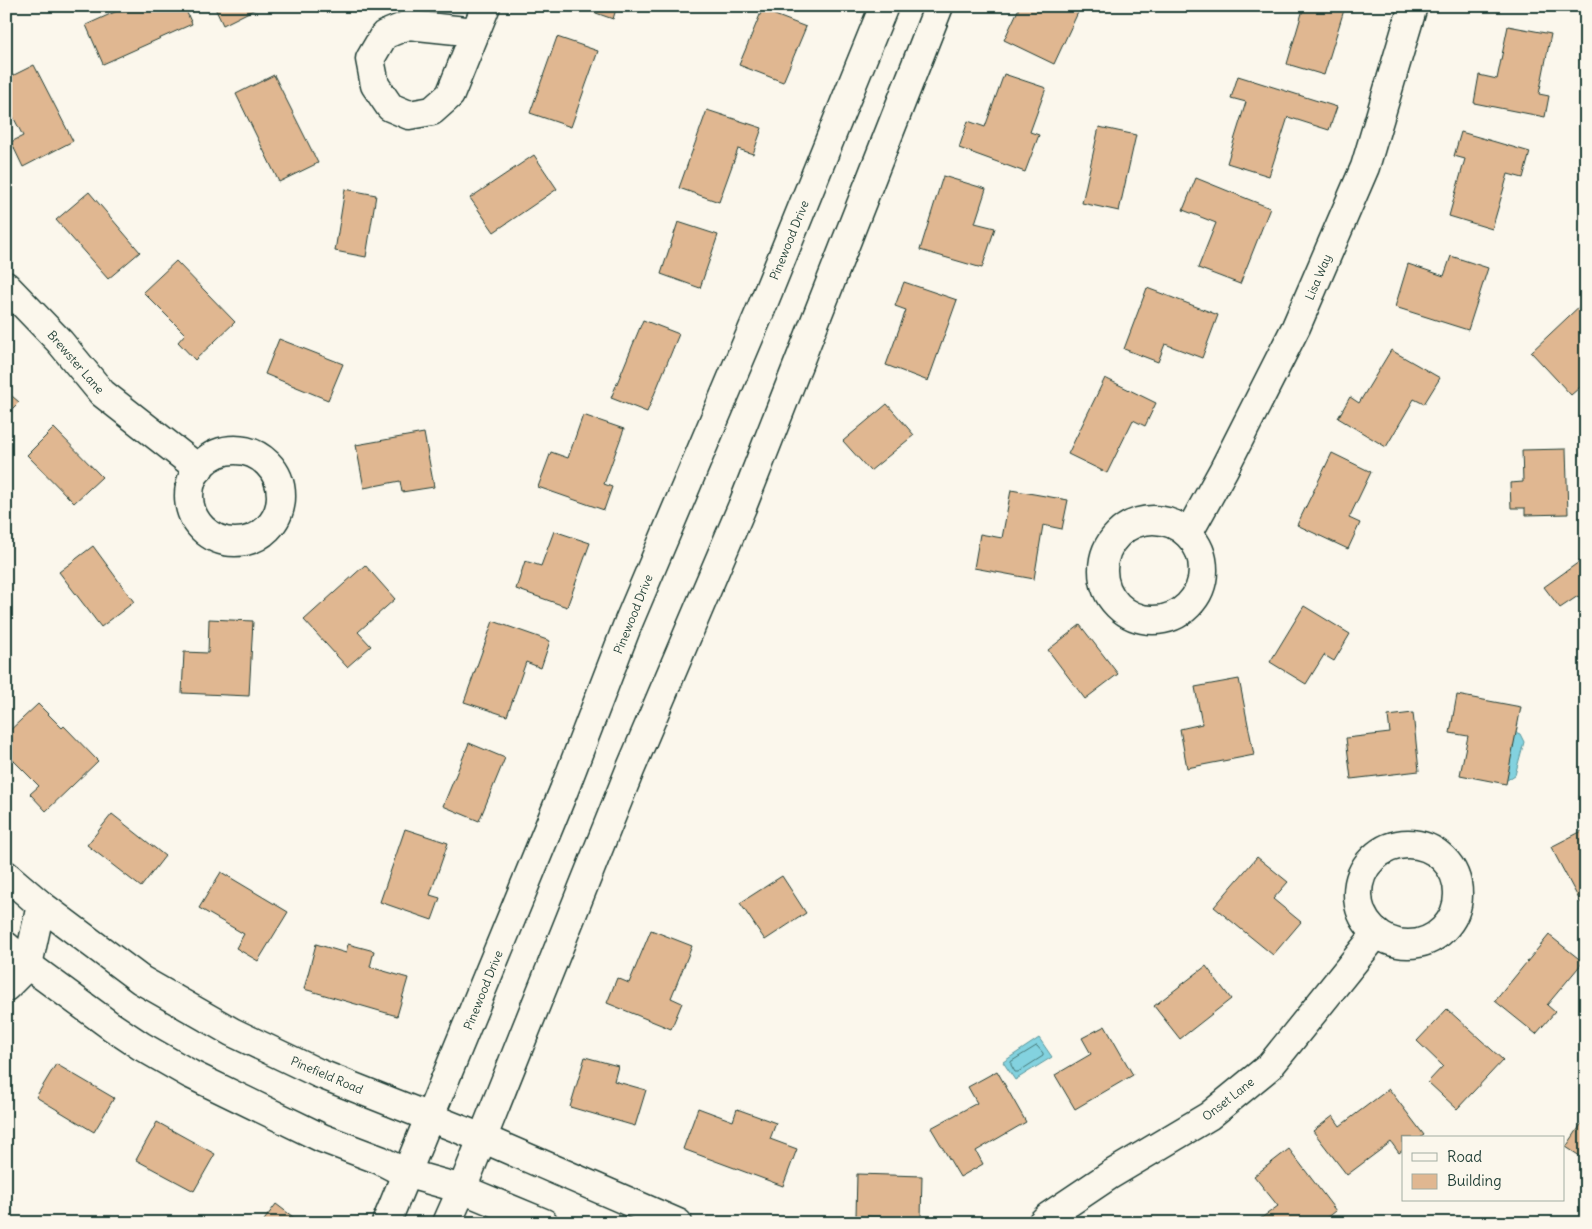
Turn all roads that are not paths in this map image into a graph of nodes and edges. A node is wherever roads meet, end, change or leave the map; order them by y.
1 (486, 6) edge
2 (884, 6) edge
3 (939, 6) edge
4 (1413, 6) edge
5 (475, 32) dead end
6 (6, 286) edge
7 (199, 469) dead end
8 (1188, 534) dead end
9 (6, 875) edge
10 (41, 905) junction
11 (1377, 933) dead end
12 (6, 946) edge
13 (28, 965) junction
14 (6, 987) edge
15 (430, 1118) junction
16 (482, 1138) junction
17 (405, 1173) junction
18 (462, 1189) junction
19 (386, 1223) edge
20 (447, 1223) edge
21 (544, 1223) edge
22 (678, 1223) edge
23 (1042, 1223) edge

1 - 5 street
2 - 15 street, Pinewood Drive
3 - 16 street
4 - 8 street, Lisa Way
6 - 7 street, Brewster Lane
9 - 10 street, Pinefield Road
10 - 13 street
10 - 15 street, Pinefield Road
11 - 23 street, Onset Lane
12 - 13 street
13 - 14 street
13 - 17 street
15 - 16 street, Pinefield Road
15 - 17 street, Pinewood Drive
16 - 18 street
16 - 22 street, Pinefield Road
17 - 18 street
17 - 19 street, Pinewood Drive
18 - 20 street
18 - 21 street

